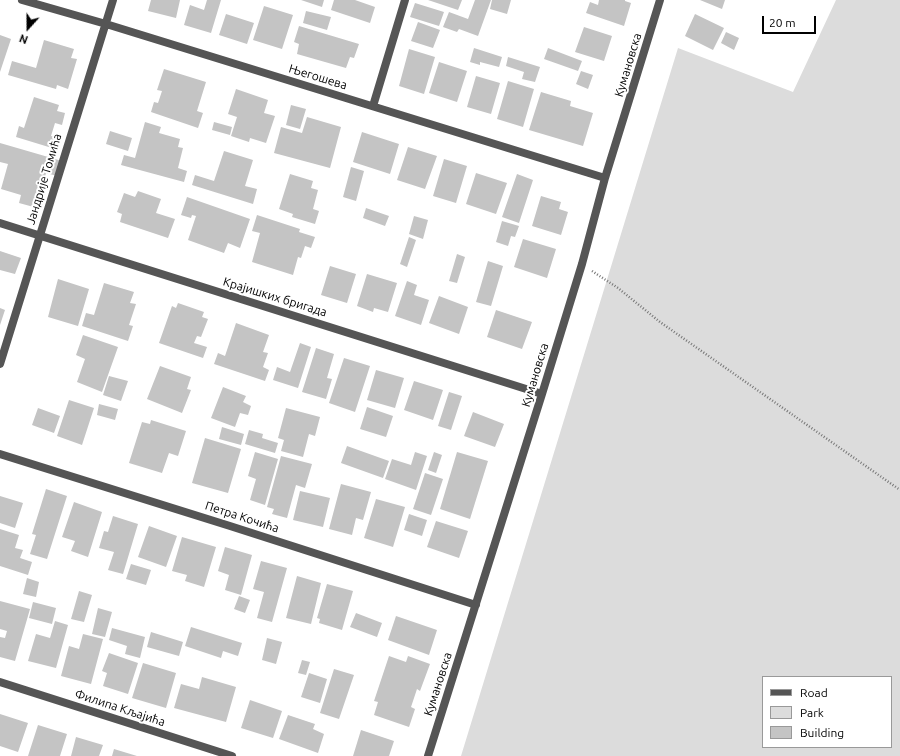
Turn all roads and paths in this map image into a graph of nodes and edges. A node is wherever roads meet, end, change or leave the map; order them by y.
1 (22, 0) edge
2 (113, 0) edge
3 (405, 0) edge
4 (660, 0) edge
5 (106, 24) junction
6 (373, 106) junction
7 (605, 178) junction
8 (0, 223) edge
9 (40, 235) junction
10 (582, 264) junction
11 (0, 364) edge
12 (542, 394) junction
13 (0, 454) edge
14 (900, 490) edge
15 (476, 605) junction
16 (0, 682) edge
17 (232, 756) edge
18 (428, 756) edge

1 - 5 street, Његошева
2 - 5 street, Јандрије Томића
3 - 6 street
4 - 7 street, Кумановска
5 - 6 street, Његошева
5 - 9 street, Јандрије Томића
6 - 7 street, Његошева
7 - 10 street, Кумановска
8 - 9 street, Крајишких бригада
9 - 11 street, Јандрије Томића
9 - 12 street, Крајишких бригада
10 - 12 street, Кумановска
10 - 14 path
12 - 15 street, Кумановска
13 - 15 street, Петра Кочића
15 - 18 street, Кумановска
16 - 17 street, Филипа Кљајића

